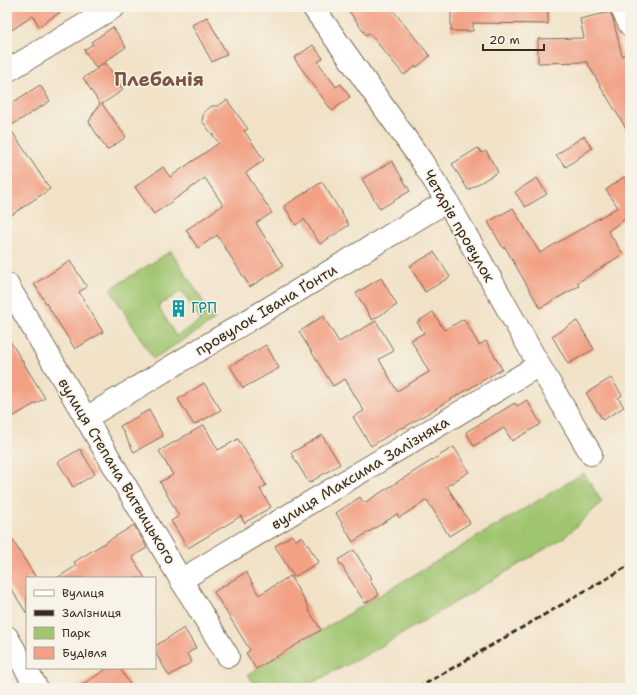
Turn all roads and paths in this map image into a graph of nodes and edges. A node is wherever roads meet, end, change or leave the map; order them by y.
1 (114, 7) edge
2 (313, 7) edge
3 (621, 7) edge
4 (630, 25) edge
5 (7, 71) edge
6 (447, 201) junction
7 (7, 284) edge
8 (539, 365) junction
9 (86, 418) junction
10 (591, 454) dead end
11 (181, 580) junction
12 (7, 637) edge
13 (228, 656) dead end
14 (37, 688) edge

1 - 5 street
2 - 6 street, Четарів провулок
3 - 4 street
6 - 8 street, Четарів провулок
6 - 9 street, провулок Івана Ґонти
7 - 9 street, вулиця Степана Витвицького
8 - 10 street, Четарів провулок
8 - 11 street, вулиця Максима Залізняка
9 - 11 street, вулиця Степана Витвицького
11 - 13 street, вулиця Степана Витвицького
12 - 14 street

